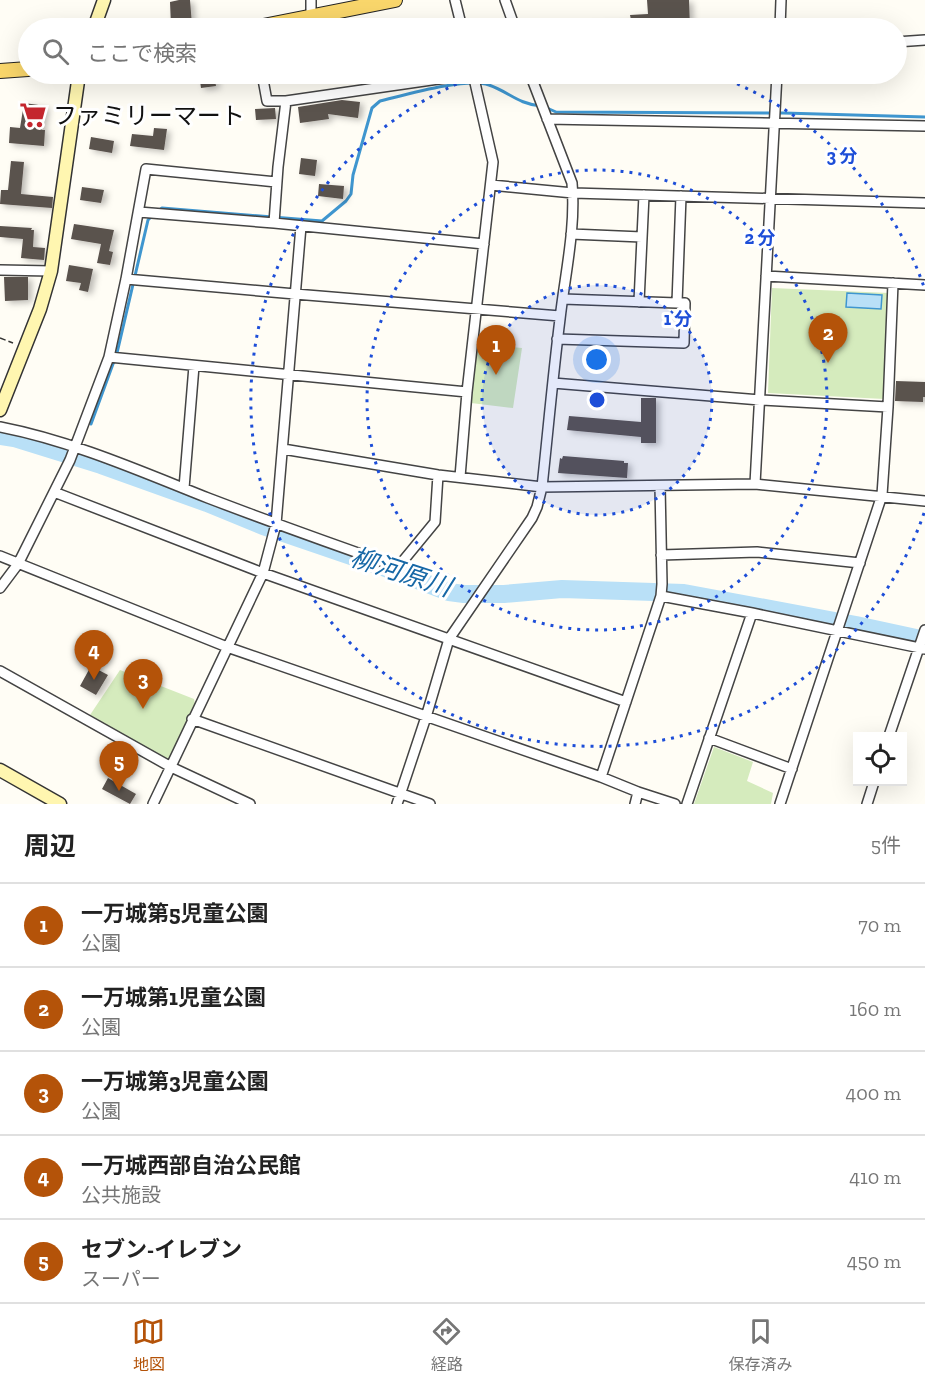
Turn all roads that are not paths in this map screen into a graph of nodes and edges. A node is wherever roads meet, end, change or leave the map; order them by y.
1 (104, 0) edge
2 (311, 0) edge
3 (395, 0) edge
4 (455, 0) edge
5 (505, 0) edge
6 (782, 0) edge
7 (311, 16) junction
8 (98, 18) edge
9 (302, 18) edge
10 (460, 18) edge
11 (511, 18) edge
12 (781, 18) edge
13 (925, 40) edge
14 (907, 41) edge
15 (18, 70) edge
16 (0, 71) edge
17 (78, 84) edge
18 (264, 84) edge
19 (404, 84) edge
20 (476, 84) edge
21 (534, 84) edge
22 (777, 84) edge
23 (286, 101) junction
24 (547, 119) junction
25 (774, 123) junction
26 (925, 126) edge
27 (276, 182) junction
28 (491, 185) junction
29 (573, 193) junction
30 (644, 195) junction
31 (681, 196) junction
32 (771, 198) junction
33 (925, 203) edge
34 (139, 212) junction
35 (274, 223) junction
36 (301, 226) junction
37 (571, 234) junction
38 (642, 237) junction
39 (484, 244) junction
40 (0, 270) edge
41 (51, 271) junction
42 (766, 276) junction
43 (126, 279) junction
44 (892, 283) junction
45 (925, 285) edge
46 (295, 294) junction
47 (563, 299) junction
48 (639, 302) junction
49 (677, 303) junction
50 (477, 310) junction
51 (560, 316) junction
52 (557, 339) junction
53 (109, 357) junction
54 (194, 366) junction
55 (289, 375) junction
56 (554, 383) junction
57 (467, 392) junction
58 (760, 400) junction
59 (888, 407) junction
60 (0, 410) edge
61 (0, 427) edge
62 (76, 446) junction
63 (283, 449) junction
64 (438, 475) junction
65 (460, 477) junction
66 (755, 484) junction
67 (660, 486) junction
68 (184, 488) junction
69 (542, 488) junction
70 (54, 492) junction
71 (882, 495) junction
72 (925, 501) edge
73 (274, 529) junction
74 (661, 555) junction
75 (0, 556) edge
76 (860, 563) junction
77 (18, 564) junction
78 (262, 573) junction
79 (0, 588) edge
80 (662, 596) junction
81 (752, 613) junction
82 (837, 631) junction
83 (925, 632) edge
84 (449, 639) junction
85 (227, 646) junction
86 (922, 649) edge
87 (0, 670) edge
88 (626, 702) junction
89 (426, 717) junction
90 (192, 719) junction
91 (891, 732) edge
92 (709, 738) junction
93 (171, 767) junction
94 (792, 769) junction
95 (0, 771) edge
96 (601, 777) junction
97 (873, 786) edge
98 (638, 792) junction
99 (400, 793) junction
100 (52, 802) edge
101 (153, 804) edge
102 (250, 804) edge
103 (397, 804) edge
104 (430, 804) edge
105 (635, 804) edge
106 (675, 804) edge
107 (687, 804) edge
108 (780, 804) edge
109 (867, 804) edge

1 - 8 street
2 - 7 street
3 - 7 main road
4 - 10 street
5 - 11 street
6 - 12 street
7 - 9 main road
13 - 14 street
15 - 16 main road
17 - 41 street
18 - 23 street
19 - 23 street
20 - 28 street
21 - 24 street
22 - 25 street
23 - 27 street
24 - 25 street
24 - 29 street
25 - 26 street
25 - 32 street
27 - 34 street
27 - 35 street
28 - 29 street
28 - 39 street
29 - 30 street
29 - 37 street
30 - 31 street
30 - 38 street
31 - 32 street
31 - 49 street
32 - 33 street
32 - 42 street
34 - 35 street
34 - 43 street
35 - 36 street
36 - 39 street
36 - 46 street
37 - 38 street
37 - 47 street
38 - 48 street
39 - 50 street
40 - 41 street
41 - 60 street
42 - 44 street
42 - 58 street
43 - 46 street
43 - 53 street
44 - 45 street
44 - 59 street
46 - 50 street
46 - 55 street
47 - 48 street
47 - 51 street
48 - 49 street
49 - 52 street
50 - 51 street
50 - 57 street
51 - 52 street
52 - 56 street
53 - 54 street
53 - 62 street
54 - 55 street
54 - 68 street
55 - 57 street
55 - 63 street
56 - 58 street
56 - 69 street
57 - 65 street
58 - 59 street
58 - 66 street
59 - 71 street
61 - 62 street
62 - 68 street
62 - 70 street
63 - 64 street
63 - 73 street
64 - 65 street
64 - 73 street
65 - 69 street
66 - 67 street
66 - 71 street
67 - 69 street
67 - 74 street
68 - 73 street
69 - 84 street
70 - 77 street
70 - 78 street
71 - 72 street
71 - 76 street
73 - 78 street
74 - 76 street
74 - 80 street
75 - 77 street
76 - 82 street
77 - 79 street
77 - 85 street
78 - 84 street
78 - 85 street
80 - 81 street
80 - 88 street
81 - 82 street
81 - 92 street
82 - 86 street
82 - 94 street
83 - 86 street
84 - 88 street
84 - 89 street
85 - 89 street
85 - 90 street
86 - 91 street
87 - 93 street
88 - 96 street
89 - 96 street
89 - 99 street
90 - 93 street
90 - 99 street
92 - 94 street
92 - 107 street
93 - 101 street
93 - 102 street
94 - 108 street
95 - 100 street
96 - 98 street
97 - 109 street
98 - 105 street
98 - 106 street
99 - 103 street
99 - 104 street

